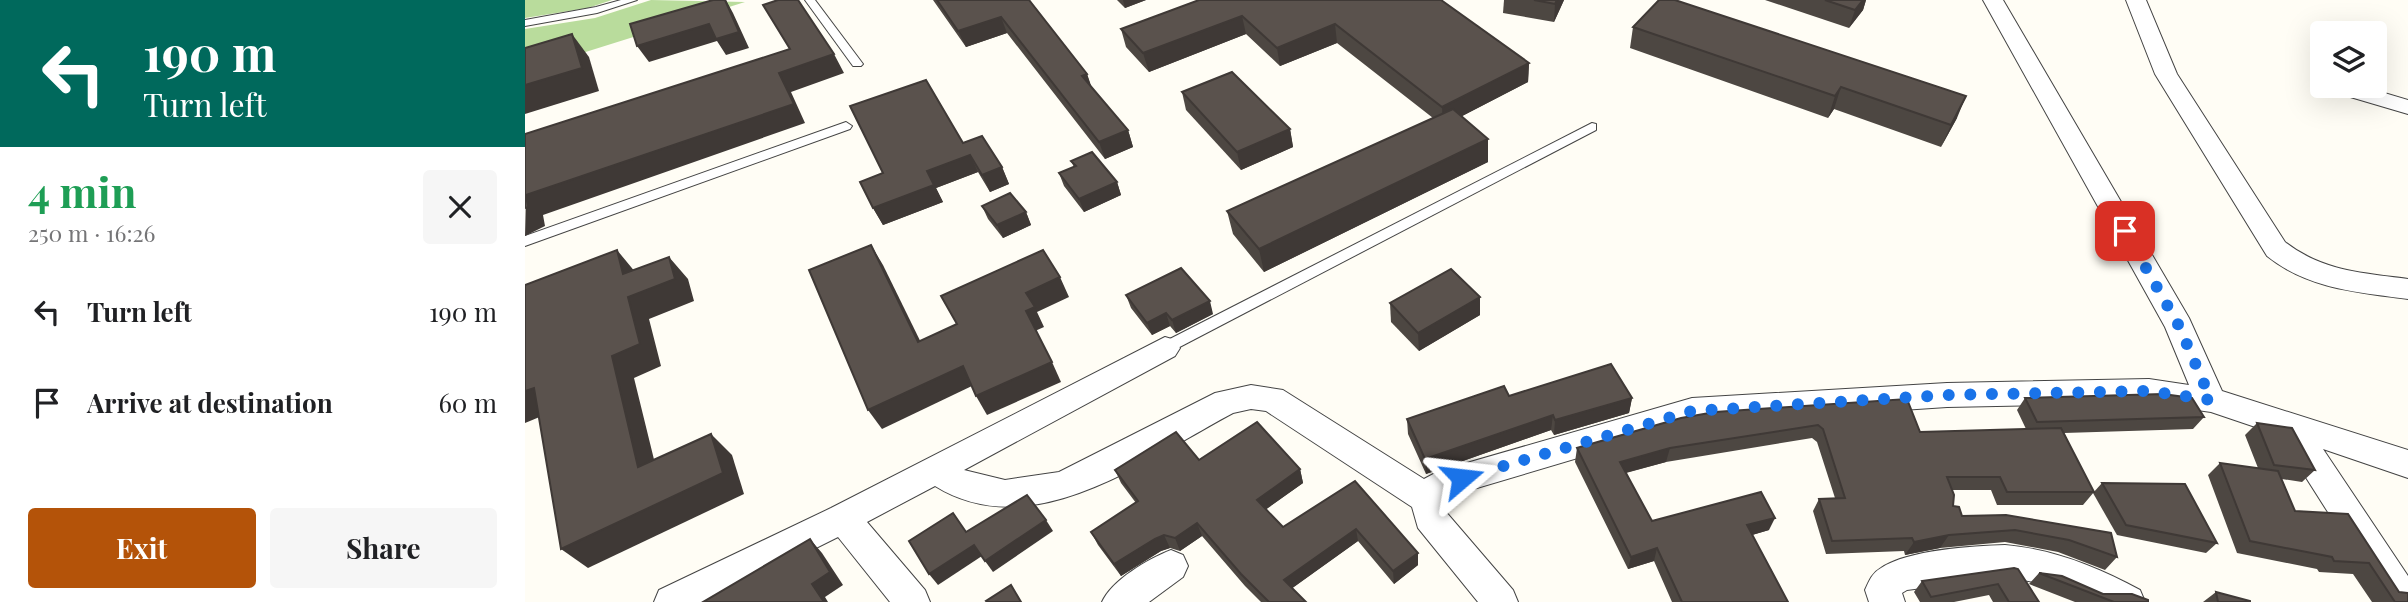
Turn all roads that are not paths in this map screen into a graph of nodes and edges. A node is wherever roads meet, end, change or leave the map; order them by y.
1 (632, 0) edge
2 (810, 0) edge
3 (1993, 0) edge
4 (2136, 0) edge
5 (525, 23) edge
6 (857, 64) dead end
7 (2378, 98) edge
8 (2408, 107) edge
9 (846, 126) dead end
10 (1592, 127) dead end
11 (525, 241) edge
12 (2408, 289) edge
13 (1165, 348) joint
14 (2211, 400) junction
15 (2291, 427) junction
16 (2408, 464) edge
17 (935, 469) junction
18 (1427, 499) junction
19 (843, 517) junction
20 (1171, 566) dead end
21 (672, 602) edge
22 (912, 602) edge
23 (1120, 602) edge
24 (1500, 602) edge
25 (1887, 602) edge
26 (2127, 602) edge
27 (2405, 602) edge

1 - 5 lane
2 - 6 lane
3 - 14 street
4 - 12 street
7 - 8 street
9 - 11 lane
10 - 13 lane
13 - 17 street
14 - 15 street
14 - 18 street
15 - 16 street
15 - 27 street
17 - 18 street
17 - 19 street
18 - 24 street
19 - 21 street
19 - 22 street
20 - 23 street
25 - 26 street

